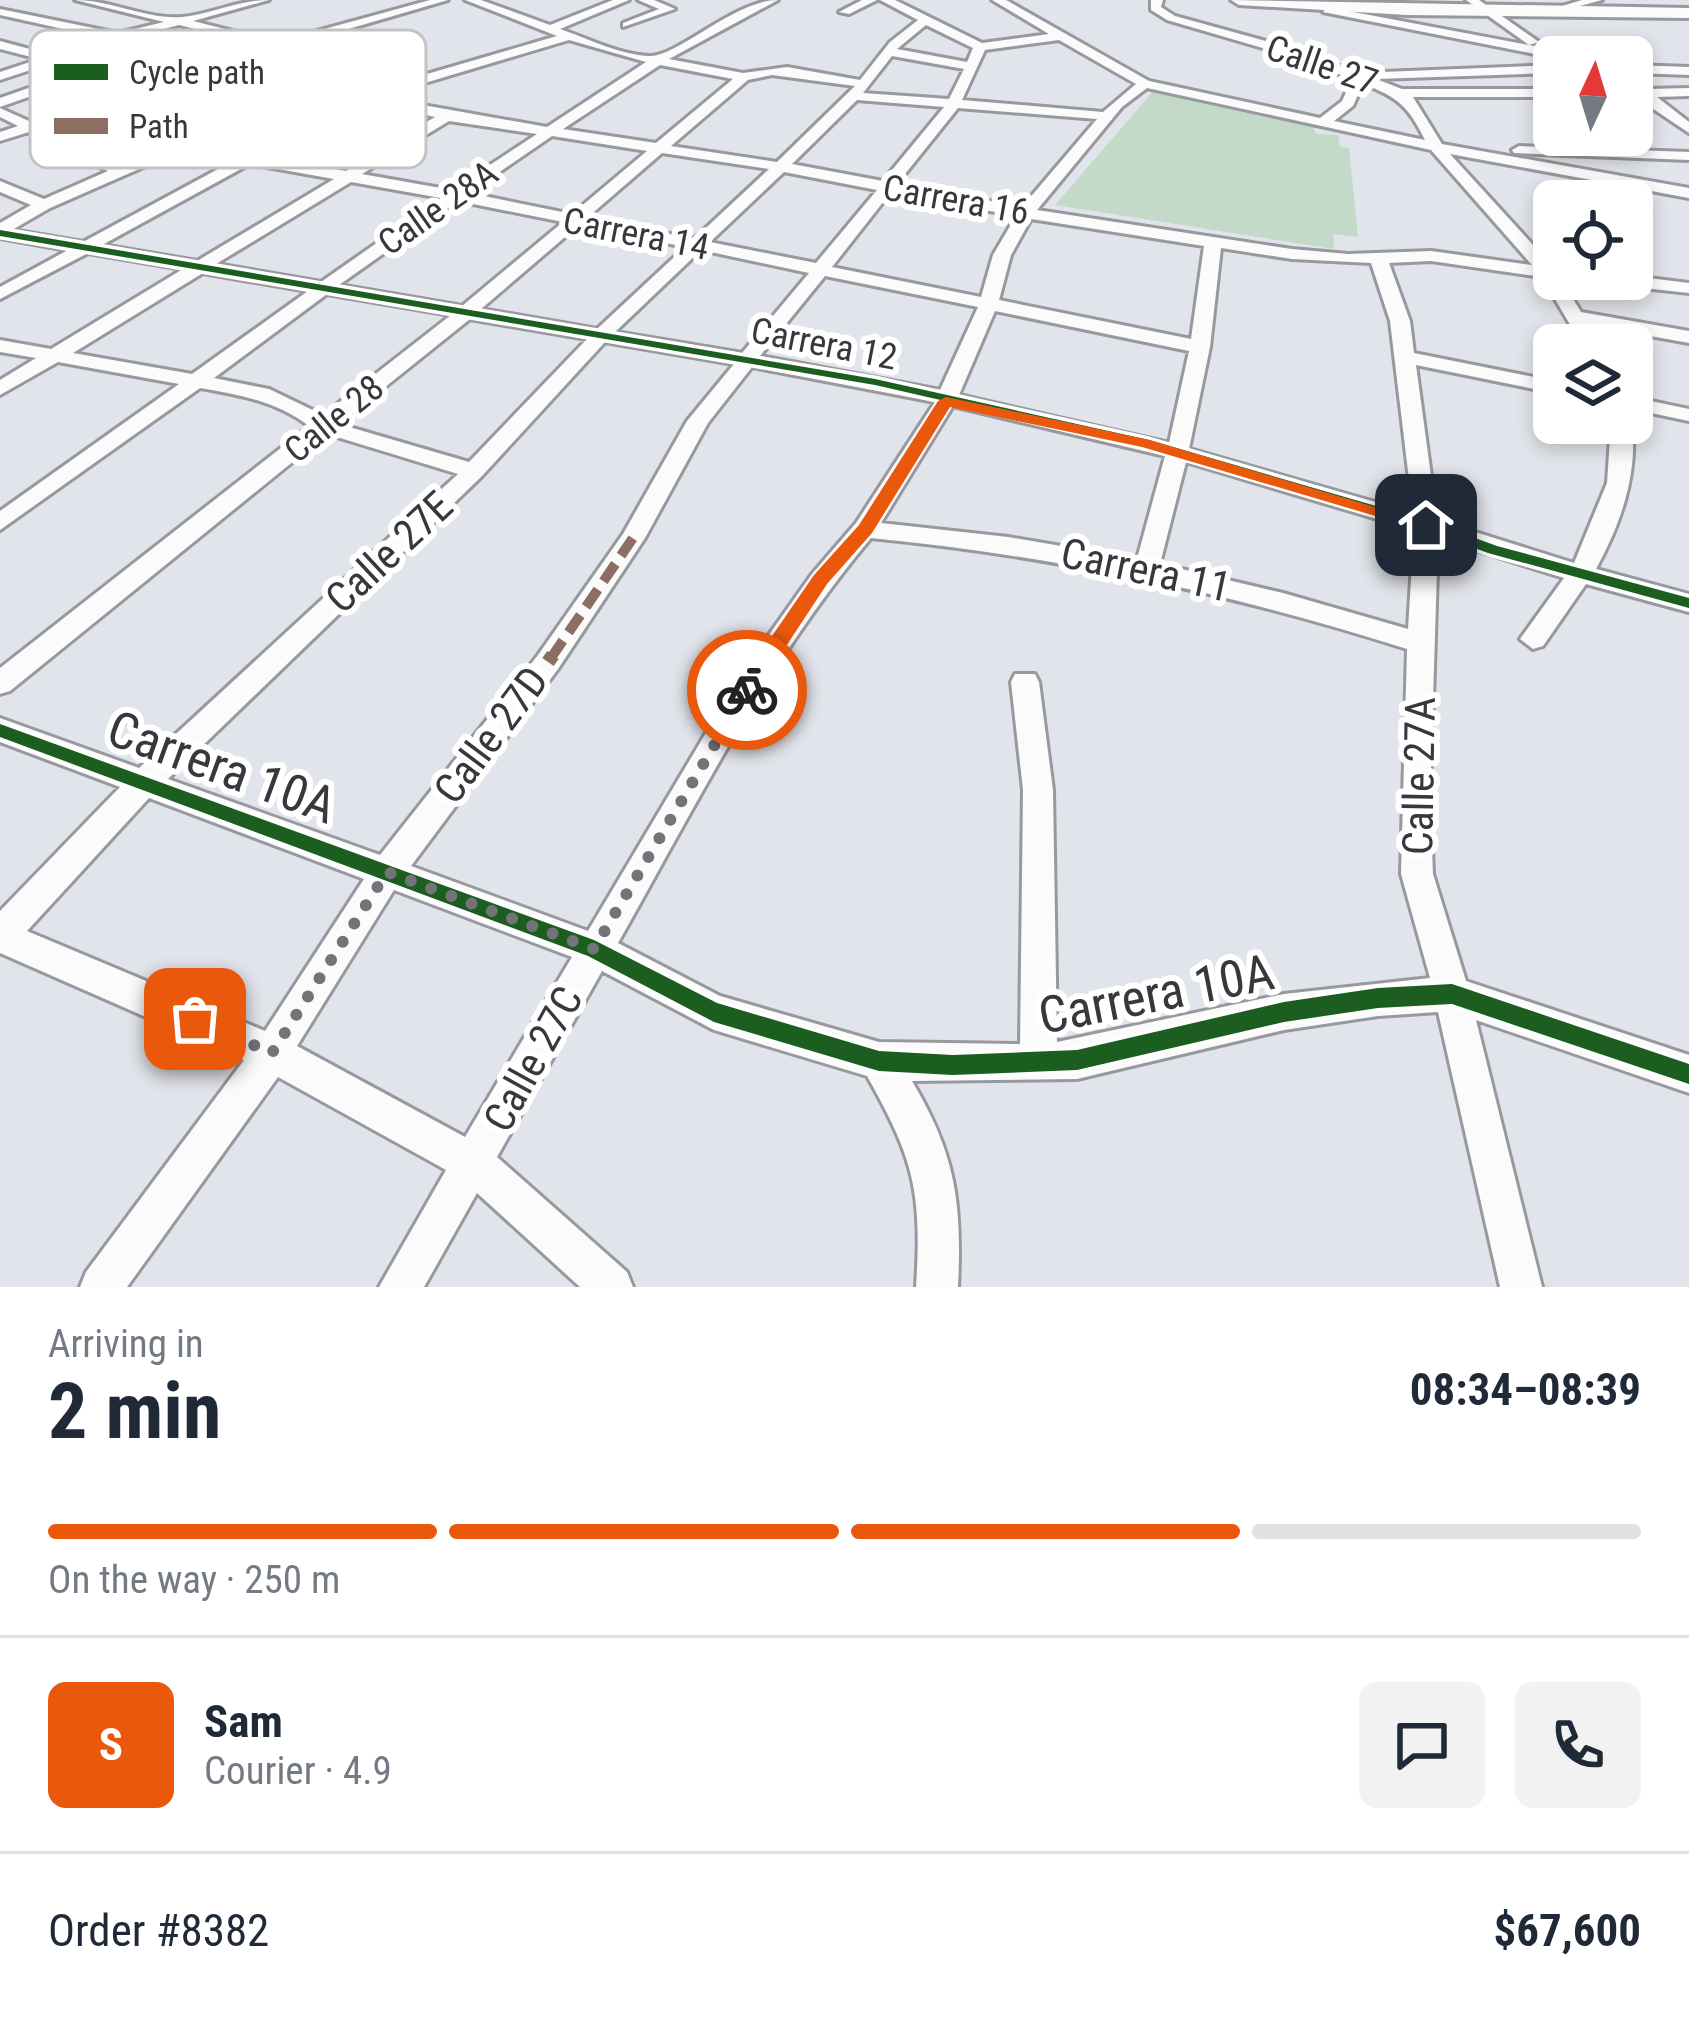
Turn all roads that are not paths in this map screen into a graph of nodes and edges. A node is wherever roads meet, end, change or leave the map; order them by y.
1 (263, 0) edge
2 (442, 0) edge
3 (471, 0) edge
4 (622, 0) edge
5 (644, 0) edge
6 (772, 0) edge
7 (871, 0) edge
8 (886, 0) edge
9 (998, 0) edge
10 (1157, 0) edge
11 (1239, 0) edge
12 (1596, 0) edge
13 (87, 1) edge
14 (1478, 5) edge
15 (1558, 9) junction
16 (1327, 10) junction
17 (0, 12) edge
18 (845, 12) dead end
19 (1689, 13) edge
20 (35, 20) junction
21 (176, 20) junction
22 (925, 20) junction
23 (627, 25) dead end
24 (549, 28) junction
25 (0, 30) edge
26 (84, 30) edge
27 (142, 30) edge
28 (215, 30) edge
29 (334, 30) edge
30 (569, 36) junction
31 (1061, 36) junction
32 (1533, 41) edge
33 (0, 45) edge
34 (980, 47) junction
35 (1533, 51) edge
36 (30, 52) edge
37 (892, 52) junction
38 (656, 64) junction
39 (30, 66) edge
40 (970, 66) junction
41 (1533, 70) edge
42 (1653, 70) edge
43 (1689, 71) edge
44 (0, 76) edge
45 (1360, 76) junction
46 (743, 77) junction
47 (426, 78) edge
48 (1145, 84) junction
49 (858, 90) junction
50 (1653, 90) edge
51 (1689, 92) edge
52 (1400, 93) junction
53 (1533, 93) edge
54 (30, 95) edge
55 (1653, 102) edge
56 (954, 104) junction
57 (0, 107) edge
58 (426, 112) edge
59 (447, 116) junction
60 (1107, 116) junction
61 (1322, 122) junction
62 (30, 126) edge
63 (30, 127) edge
64 (426, 128) edge
65 (1689, 129) edge
66 (552, 131) junction
67 (0, 137) edge
68 (1436, 147) junction
69 (662, 148) junction
70 (1689, 156) edge
71 (776, 166) junction
72 (113, 168) edge
73 (127, 168) edge
74 (231, 168) edge
75 (300, 168) edge
76 (359, 168) edge
77 (119, 171) junction
78 (1557, 171) junction
79 (346, 176) junction
80 (1565, 180) edge
81 (0, 186) edge
82 (885, 187) junction
83 (1689, 193) edge
84 (454, 195) junction
85 (44, 205) junction
86 (1026, 213) junction
87 (572, 221) junction
88 (0, 231) edge
89 (1213, 241) junction
90 (696, 245) junction
91 (88, 246) junction
92 (1526, 247) junction
93 (1533, 247) edge
94 (1533, 254) edge
95 (1378, 257) junction
96 (202, 264) junction
97 (1533, 270) edge
98 (821, 273) junction
99 (1653, 284) edge
100 (326, 286) junction
101 (1689, 288) edge
102 (0, 294) edge
103 (1565, 300) edge
104 (988, 306) junction
105 (468, 311) junction
106 (1573, 316) junction
107 (1578, 324) edge
108 (599, 337) junction
109 (1689, 337) edge
110 (0, 346) edge
111 (1200, 346) junction
112 (52, 357) junction
113 (1405, 357) junction
114 (747, 358) junction
115 (1533, 383) edge
116 (198, 384) junction
117 (0, 389) edge
118 (946, 401) junction
119 (1653, 407) edge
120 (1689, 415) edge
121 (325, 427) junction
122 (1621, 444) edge
123 (1179, 454) junction
124 (474, 471) junction
125 (0, 522) edge
126 (1426, 525) junction
127 (866, 529) junction
128 (1147, 566) junction
129 (1580, 574) junction
130 (1689, 603) edge
131 (1533, 639) dead end
132 (1421, 643) junction
133 (1025, 682) dead end
134 (0, 683) edge
135 (0, 730) edge
136 (144, 783) junction
137 (387, 872) junction
138 (0, 935) edge
139 (594, 949) junction
140 (1452, 994) junction
141 (272, 1053) junction
142 (879, 1061) junction
143 (1040, 1063) junction
144 (1689, 1074) edge
145 (475, 1164) junction
146 (101, 1287) edge
147 (400, 1287) edge
148 (612, 1287) edge
149 (937, 1287) edge
150 (1521, 1287) edge

1 - 21 street
2 - 29 street
3 - 24 street
4 - 24 street
5 - 23 street
6 - 38 street, Calle 28A
7 - 18 street
8 - 22 street
9 - 31 street
10 - 45 street, Calle 27
11 - 16 street
12 - 15 street
13 - 20 street
13 - 21 street
14 - 15 street
14 - 16 street
14 - 32 street
15 - 19 street
16 - 35 street
17 - 20 street
20 - 25 street
20 - 26 street
21 - 27 street
21 - 28 street
22 - 34 street
22 - 37 street
24 - 30 street
30 - 38 street
30 - 47 street
31 - 34 street
31 - 48 street
33 - 36 street
34 - 40 street
37 - 40 street
37 - 49 street
38 - 46 street
38 - 66 street, Calle 28A
39 - 44 street
40 - 56 street
41 - 45 street
42 - 43 street
45 - 52 street, Calle 27
45 - 61 street
46 - 49 street
46 - 69 street
48 - 60 street, Calle 27C
48 - 61 street
49 - 56 street
49 - 71 street
50 - 51 street
52 - 53 street
52 - 68 street, Calle 27
54 - 57 street
55 - 65 street
56 - 60 street
56 - 82 street
57 - 62 street
58 - 59 street, Carrera 16
59 - 64 street
59 - 66 street, Carrera 16
60 - 86 street, Calle 27C
61 - 68 street
63 - 67 street
66 - 69 street, Carrera 16
66 - 84 street, Calle 28A
68 - 70 street
68 - 78 street
68 - 92 street, Calle 27
69 - 71 street, Carrera 16
69 - 87 street, Calle 28
71 - 82 street, Carrera 16
71 - 90 street, Calle 27E
72 - 77 street
73 - 77 street
74 - 91 street
75 - 79 street, Carrera 14
76 - 79 street
77 - 85 street
78 - 80 street
78 - 83 street
79 - 84 street, Carrera 14
79 - 96 street
81 - 85 street
82 - 86 street, Carrera 16
82 - 98 street, Calle 27D
84 - 87 street, Carrera 14
84 - 100 street, Calle 28A
85 - 88 street
86 - 89 street, Carrera 16
86 - 104 street, Calle 27C
87 - 90 street, Carrera 14
87 - 105 street, Calle 28
88 - 91 street, Carrera 12
89 - 95 street, Carrera 16
89 - 111 street
90 - 98 street, Carrera 14
90 - 108 street, Calle 27E
91 - 96 street, Carrera 12
91 - 102 street
92 - 93 street
92 - 94 street, Calle 27
95 - 97 street, Carrera 16
95 - 113 street, Calle 27A
96 - 100 street, Carrera 12
96 - 112 street
98 - 104 street, Carrera 14
98 - 114 street, Calle 27D
99 - 101 street
100 - 105 street, Carrera 12
100 - 116 street, Calle 28A
103 - 106 street, Calle 27
104 - 111 street, Carrera 14
104 - 118 street, Calle 27C
105 - 108 street, Carrera 12
105 - 121 street, Calle 28
106 - 107 street, Calle 27
106 - 109 street
108 - 114 street, Carrera 12
108 - 124 street, Calle 27E
110 - 112 street
111 - 123 street
112 - 116 street
112 - 117 street
113 - 115 street
113 - 126 street, Calle 27A
114 - 118 street, Carrera 12
114 - 137 street, Calle 27D
116 - 121 street
116 - 125 street, Calle 28A
118 - 123 street, Carrera 12
118 - 127 street, Calle 27C
119 - 120 street
121 - 124 street
121 - 134 street, Calle 28
122 - 129 street
123 - 126 street, Carrera 12
123 - 128 street
124 - 136 street, Calle 27E
126 - 129 street, Carrera 12
126 - 132 street, Calle 27A
127 - 128 street, Carrera 11
127 - 139 street, Calle 27C
128 - 132 street, Carrera 11
129 - 130 street, Carrera 12
129 - 131 street
132 - 140 street, Calle 27A
133 - 143 street
135 - 136 street, Carrera 10A
136 - 137 street, Carrera 10A
136 - 138 street, Calle 27E
137 - 139 street, Carrera 10A
137 - 141 street, Calle 27D
138 - 141 street
139 - 142 street, Carrera 10A
139 - 145 street, Calle 27C
140 - 143 street, Carrera 10A
140 - 144 street
140 - 150 street, Calle 27A
141 - 145 street
141 - 146 street, Calle 27D
142 - 143 street, Carrera 10A
142 - 149 street
145 - 147 street, Calle 27C
145 - 148 street

